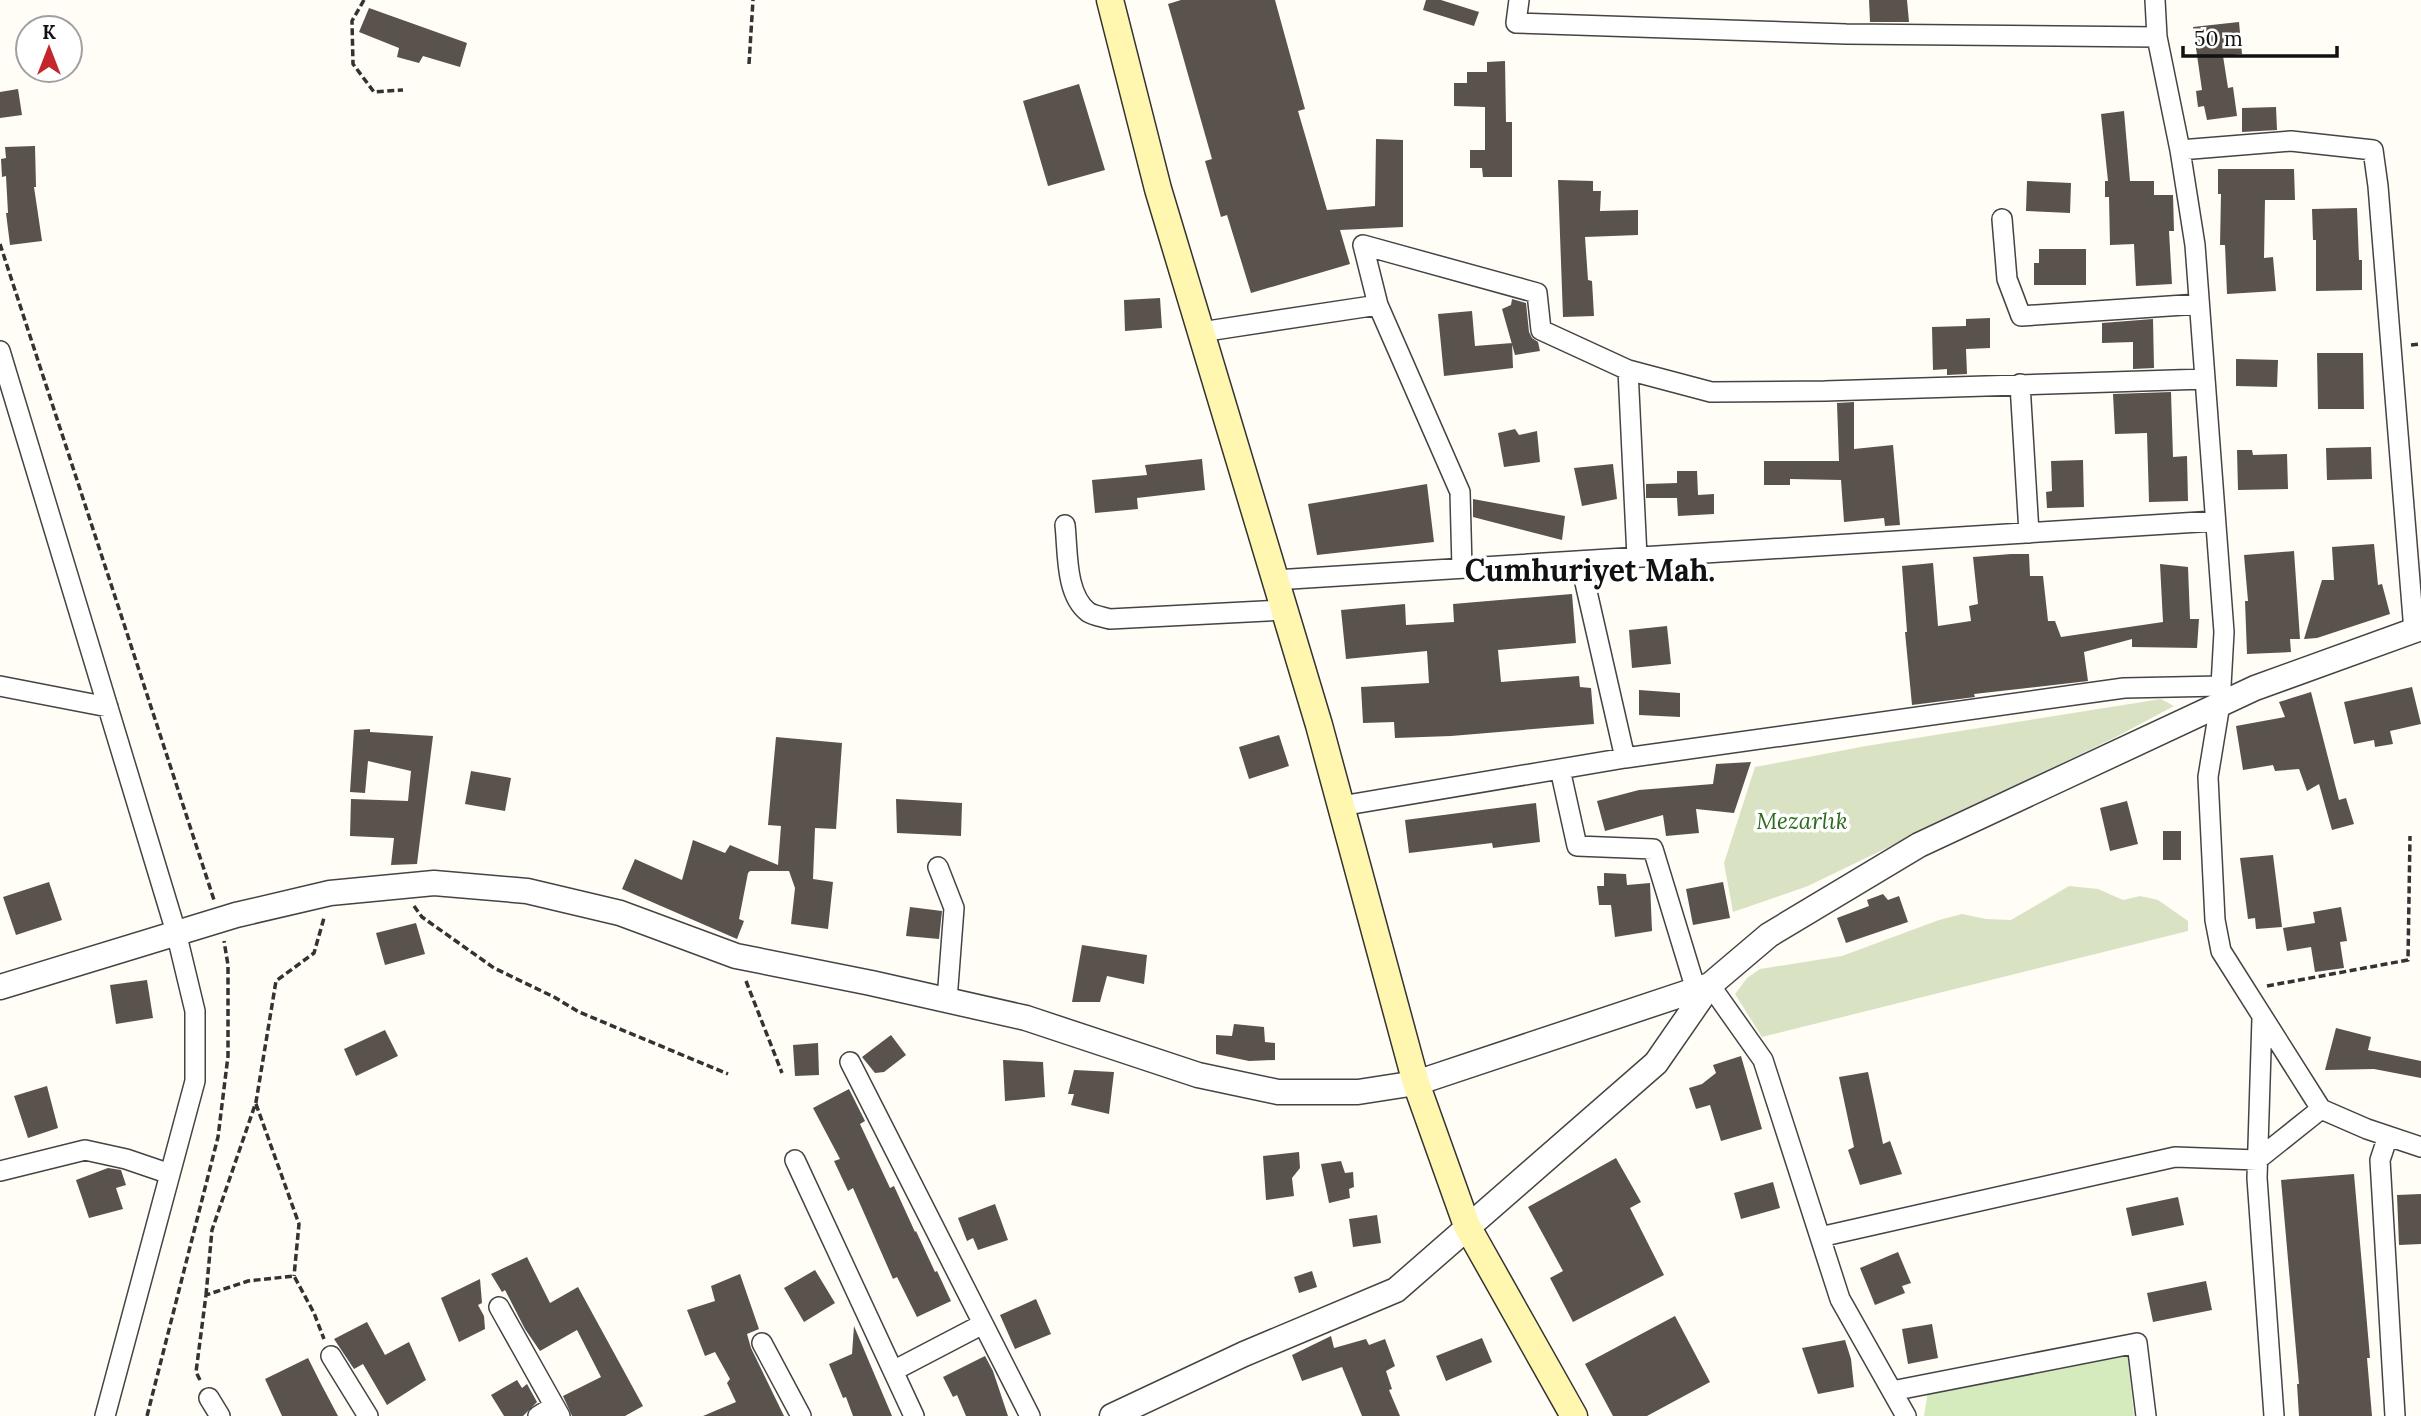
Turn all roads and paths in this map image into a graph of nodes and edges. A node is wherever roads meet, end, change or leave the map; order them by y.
1 (364, 0) edge
2 (753, 0) edge
3 (1110, 0) edge
4 (1519, 0) edge
5 (2155, 0) edge
6 (2157, 37) junction
7 (750, 64) dead end
8 (403, 90) dead end
9 (2180, 150) junction
10 (2002, 219) dead end
11 (2199, 304) junction
12 (1378, 305) junction
13 (1201, 332) junction
14 (0, 351) edge
15 (1628, 370) junction
16 (2205, 379) junction
17 (2020, 384) junction
18 (2215, 522) junction
19 (1065, 525) dead end
20 (2029, 533) junction
21 (1637, 557) junction
22 (1580, 561) junction
23 (1462, 568) junction
24 (1275, 580) junction
25 (1284, 610) junction
26 (2418, 629) edge
27 (0, 686) edge
28 (2221, 695) junction
29 (108, 707) junction
30 (1625, 758) junction
31 (1560, 769) junction
32 (1341, 806) junction
33 (2410, 836) dead end
34 (939, 867) dead end
35 (402, 886) junction
36 (330, 894) junction
37 (176, 932) junction
38 (736, 956) junction
39 (0, 987) edge
40 (1703, 987) junction
41 (2244, 990) junction
42 (947, 1000) junction
43 (2262, 1018) junction
44 (850, 1062) dead end
45 (782, 1073) dead end
46 (729, 1074) dead end
47 (1416, 1083) junction
48 (256, 1102) junction
49 (2321, 1109) junction
50 (2388, 1136) junction
51 (2421, 1147) edge
52 (795, 1160) dead end
53 (2257, 1160) junction
54 (0, 1171) edge
55 (170, 1174) junction
56 (1467, 1226) junction
57 (1820, 1237) junction
58 (294, 1276) junction
59 (206, 1295) junction
60 (499, 1307) dead end
61 (983, 1324) junction
62 (762, 1343) dead end
63 (331, 1356) joint
64 (893, 1371) junction
65 (1892, 1391) junction
66 (209, 1398) joint
67 (551, 1413) edge
68 (105, 1416) edge
69 (220, 1416) edge
70 (368, 1416) edge
71 (801, 1416) edge
72 (914, 1416) edge
73 (1030, 1416) edge
74 (1112, 1416) edge
75 (1574, 1416) edge
76 (1906, 1416) edge
77 (2146, 1416) edge
78 (2274, 1416) edge
79 (2395, 1416) edge

1 - 8 path
2 - 7 path
3 - 13 main road
4 - 6 street
5 - 6 street
6 - 9 street
9 - 11 street
9 - 26 street
10 - 11 street
11 - 16 street
12 - 13 street
12 - 15 street
12 - 23 street
13 - 24 main road
14 - 29 street
15 - 17 street
15 - 21 street
16 - 17 street
16 - 18 street
17 - 20 street
18 - 20 street
18 - 28 street
19 - 25 street
20 - 21 street
21 - 22 street
22 - 23 street
22 - 30 street
23 - 24 street
24 - 25 main road
25 - 32 main road
26 - 28 street
27 - 29 street
28 - 30 street
28 - 40 street
28 - 41 street
29 - 37 street
30 - 31 street
31 - 32 street
31 - 40 street
32 - 47 main road
33 - 41 path
34 - 42 street
35 - 36 street
35 - 38 street
35 - 46 path
36 - 37 street
36 - 48 path
37 - 39 street
37 - 55 street
38 - 42 street
38 - 45 path
40 - 47 street
40 - 56 street
40 - 57 street
41 - 43 street
42 - 47 street
43 - 49 street
43 - 53 street
44 - 61 street
47 - 56 main road
48 - 58 path
48 - 59 path
49 - 50 street
49 - 53 street
50 - 51 street
50 - 79 street
52 - 64 street
53 - 57 street
53 - 78 street
54 - 55 street
55 - 68 street
56 - 74 street
56 - 75 main road
57 - 65 street
58 - 59 path
58 - 63 path
59 - 66 path
60 - 67 street
61 - 64 street
61 - 73 street
62 - 71 street
63 - 70 street
64 - 72 street
65 - 76 street
65 - 77 street
66 - 69 street

